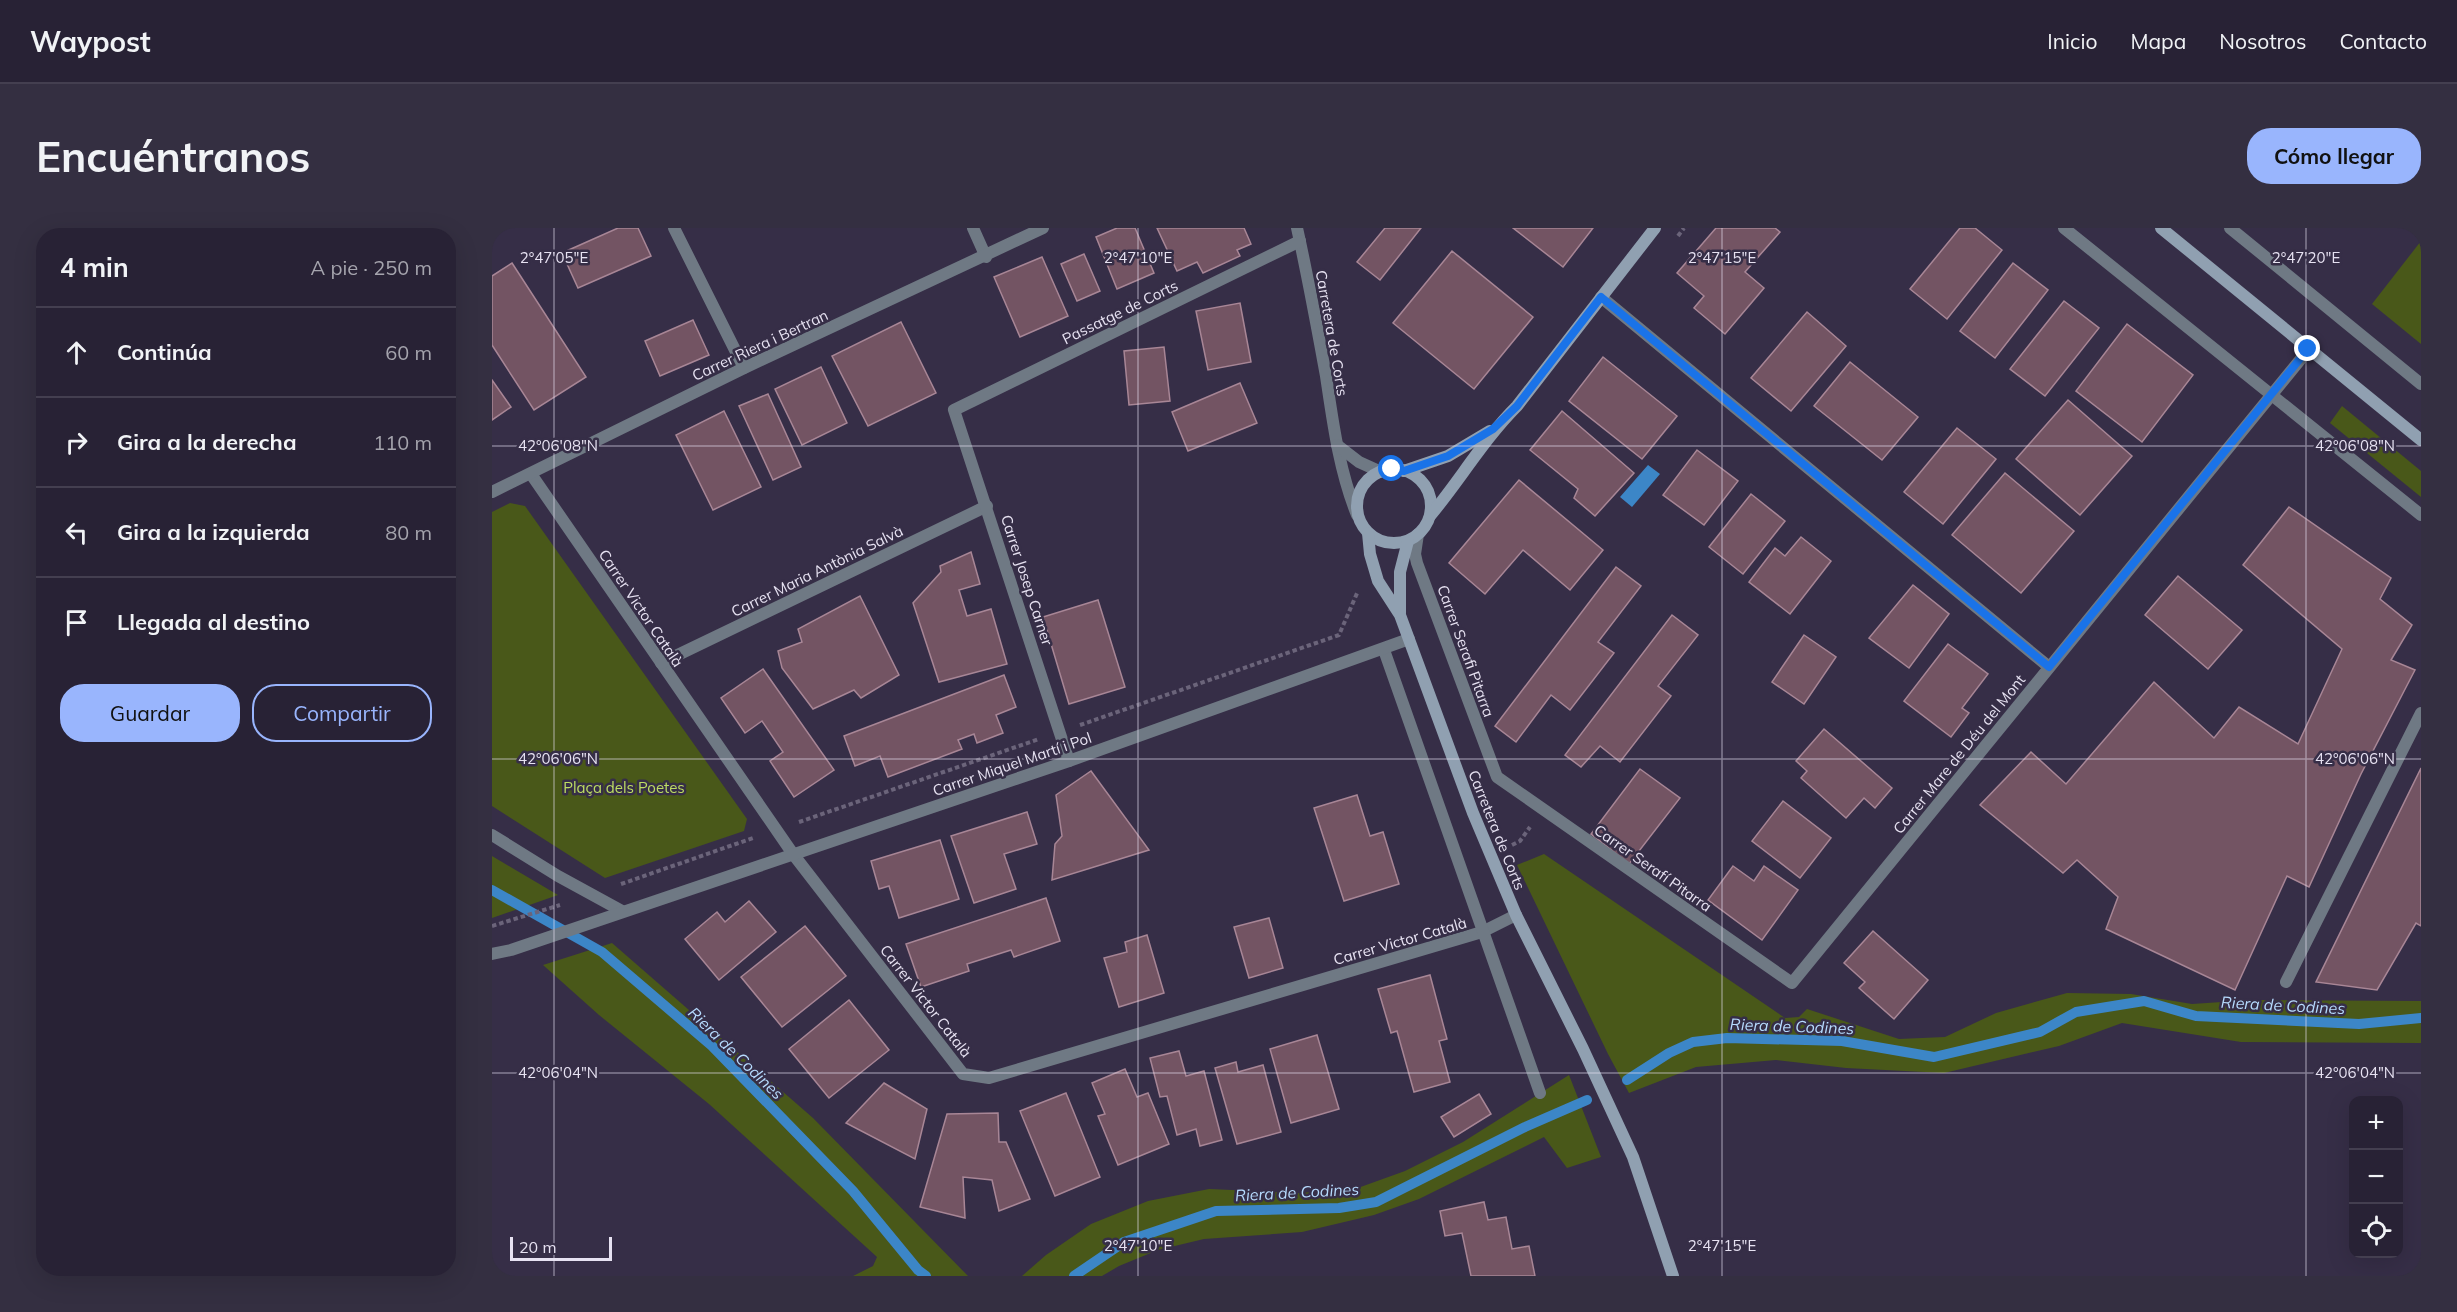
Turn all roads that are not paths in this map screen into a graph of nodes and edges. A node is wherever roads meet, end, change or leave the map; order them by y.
1 (674, 228) edge
2 (973, 228) edge
3 (1043, 228) edge
4 (1297, 228) edge
5 (1655, 228) edge
6 (2064, 228) edge
7 (2161, 228) edge
8 (2230, 228) edge
9 (1300, 241) junction
10 (986, 256) junction
11 (1601, 297) junction
12 (2308, 349) junction
13 (744, 368) junction
14 (2421, 384) edge
15 (2271, 394) junction
16 (954, 410) joint
17 (1493, 429) junction
18 (2421, 440) edge
19 (1337, 445) junction
20 (1404, 471) junction
21 (1381, 472) junction
22 (531, 474) junction
23 (492, 492) edge
24 (987, 506) junction
25 (1357, 515) junction
26 (2421, 515) edge
27 (1430, 516) junction
28 (1368, 533) junction
29 (1413, 537) junction
30 (1400, 615) junction
31 (1409, 639) junction
32 (1384, 650) junction
33 (661, 663) junction
34 (2049, 667) junction
35 (2421, 713) edge
36 (1070, 761) junction
37 (1497, 777) joint
38 (492, 835) edge
39 (793, 854) junction
40 (622, 911) junction
41 (1516, 915) junction
42 (1482, 932) junction
43 (492, 954) edge
44 (2286, 982) dead end
45 (1792, 983) joint
46 (1540, 1093) dead end
47 (1673, 1276) edge

1 - 13 street
2 - 10 street
3 - 10 street, Carrer Riera i Bertran
4 - 9 street, Carretera de Corts
5 - 11 street
6 - 15 street
7 - 12 street
8 - 14 street
9 - 16 street, Passatge de Corts
9 - 19 street, Carretera de Corts
10 - 13 street, Carrer Riera i Bertran
11 - 17 street
11 - 34 street
12 - 15 street, Carrer Mare de Déu del Mont
12 - 18 street
13 - 22 street, Carrer Riera i Bertran
15 - 26 street
15 - 34 street, Carrer Mare de Déu del Mont
16 - 24 street, Carrer Josep Carner
17 - 20 street
17 - 27 street
19 - 21 street
19 - 25 street, Carretera de Corts
20 - 21 street
20 - 27 street
21 - 25 street
22 - 23 street, Carrer Riera i Bertran
22 - 33 street, Carrer Victor Català
24 - 33 street, Carrer Maria Antònia Salvà
24 - 36 street, Carrer Josep Carner
25 - 28 street
27 - 29 street
28 - 29 street
28 - 30 street, Carretera de Corts
29 - 30 street, Carretera de Corts
29 - 37 street, Carrer Serafi Pitarra
30 - 31 street, Carretera de Corts
31 - 32 street, Carrer Miquel Martí i Pol
31 - 41 street, Carretera de Corts
32 - 36 street, Carrer Miquel Martí i Pol
32 - 42 street
33 - 39 street, Carrer Victor Català
34 - 45 street, Carrer Mare de Déu del Mont
35 - 44 street
36 - 39 street, Carrer Miquel Martí i Pol
37 - 45 street, Carrer Serafí Pitarra
38 - 40 street
39 - 40 street, Carrer Miquel Martí i Pol
39 - 42 street, Carrer Victor Català
40 - 43 street, Carrer Miquel Martí i Pol
41 - 42 street, Carrer Victor Català
41 - 47 street, Carretera de Corts
42 - 46 street

